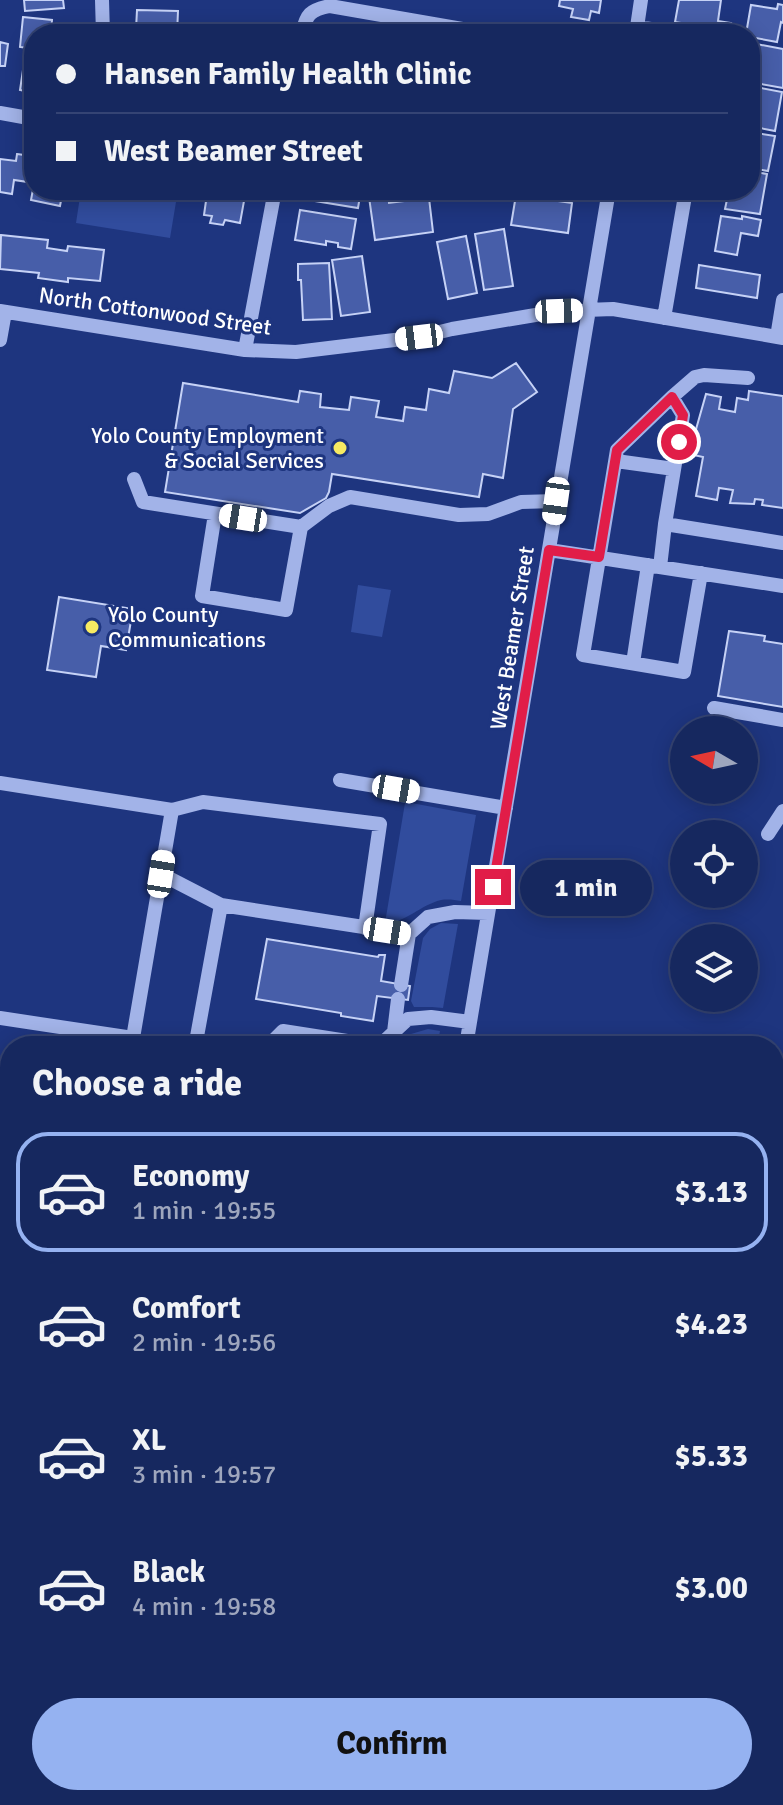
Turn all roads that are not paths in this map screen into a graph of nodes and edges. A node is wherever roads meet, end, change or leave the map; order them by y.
1 (102, 0) edge
2 (641, 0) edge
3 (103, 24) edge
4 (304, 24) edge
5 (430, 24) edge
6 (637, 24) edge
7 (0, 113) edge
8 (24, 117) edge
9 (273, 200) edge
10 (607, 200) edge
11 (684, 200) edge
12 (783, 300) edge
13 (589, 310) junction
14 (2, 311) edge
15 (664, 318) junction
16 (780, 338) edge
17 (0, 340) edge
18 (245, 350) junction
19 (748, 378) dead end
20 (672, 397) junction
21 (616, 461) junction
22 (674, 469) junction
23 (134, 479) dead end
24 (556, 501) junction
25 (215, 514) junction
26 (665, 524) junction
27 (301, 527) junction
28 (783, 543) edge
29 (549, 550) junction
30 (599, 557) junction
31 (654, 566) junction
32 (701, 573) junction
33 (783, 586) edge
34 (633, 663) junction
35 (714, 708) dead end
36 (783, 720) edge
37 (340, 780) dead end
38 (0, 783) edge
39 (506, 808) junction
40 (172, 810) junction
41 (783, 811) edge
42 (768, 834) dead end
43 (161, 874) junction
44 (221, 905) junction
45 (488, 913) junction
46 (365, 928) junction
47 (409, 934) junction
48 (0, 1018) edge
49 (470, 1022) junction
50 (394, 1032) junction
51 (78, 1036) edge
52 (133, 1036) edge
53 (197, 1036) edge
54 (278, 1036) edge
55 (305, 1036) edge
56 (390, 1036) edge
57 (468, 1036) edge

1 - 3 street
2 - 6 street
4 - 5 street
7 - 8 street
9 - 18 street
10 - 13 street, West Beamer Street
11 - 15 street
12 - 16 street
13 - 15 street, North Cottonwood Street
13 - 18 street, North Cottonwood Street
13 - 24 street, West Beamer Street
14 - 17 street
14 - 18 street, North Cottonwood Street
15 - 16 street, North Cottonwood Street
19 - 20 street
20 - 21 street
20 - 22 street
21 - 22 street
21 - 30 street
22 - 26 street
23 - 25 street
24 - 27 street
24 - 29 street, West Beamer Street
25 - 27 street
25 - 27 street
26 - 28 street
26 - 31 street
29 - 30 street
29 - 39 street, West Beamer Street
30 - 31 street
30 - 34 street
31 - 32 street
31 - 34 street
32 - 33 street
32 - 34 street
35 - 36 street
37 - 39 street
38 - 40 street
39 - 45 street, West Beamer Street
40 - 43 street
40 - 46 street
41 - 42 street
43 - 44 street
43 - 52 street
44 - 46 street
44 - 53 street
45 - 47 street
45 - 49 street, West Beamer Street
46 - 47 street
47 - 50 street
48 - 51 street
49 - 50 street
49 - 57 street, West Beamer Street
50 - 56 street
54 - 55 street

